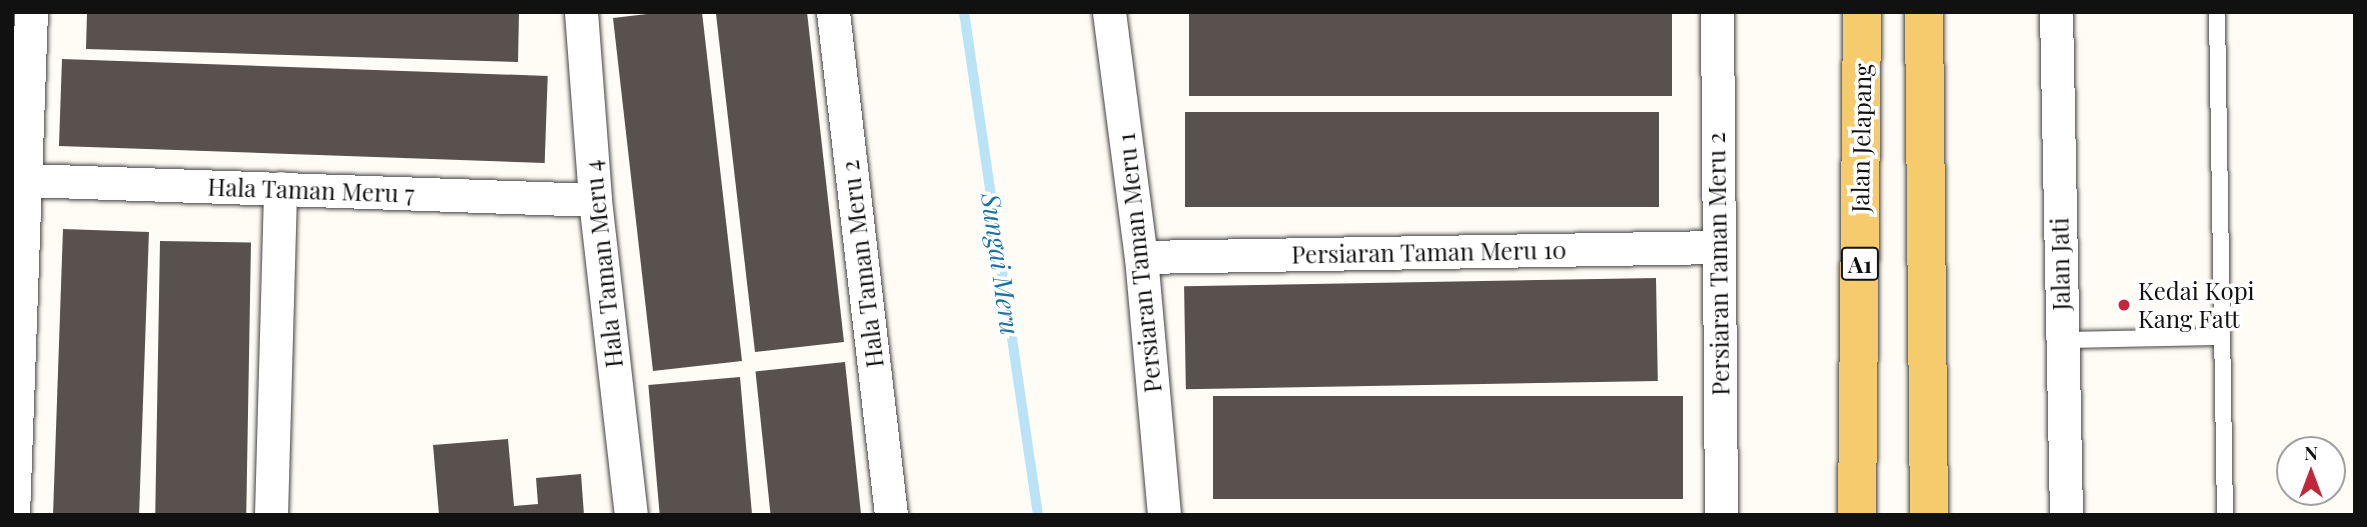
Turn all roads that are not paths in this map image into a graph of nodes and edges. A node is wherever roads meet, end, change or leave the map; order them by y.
1 (31, 12) edge
2 (581, 12) edge
3 (833, 12) edge
4 (1109, 12) edge
5 (1717, 12) edge
6 (1862, 12) edge
7 (1924, 12) edge
8 (2056, 12) edge
9 (2217, 12) edge
10 (26, 180) junction
11 (280, 188) junction
12 (595, 200) junction
13 (1717, 247) junction
14 (1141, 257) junction
15 (2219, 337) junction
16 (2062, 340) junction
17 (13, 515) edge
18 (271, 515) edge
19 (631, 515) edge
20 (891, 515) edge
21 (1164, 515) edge
22 (1721, 515) edge
23 (1857, 515) edge
24 (1929, 515) edge
25 (2066, 515) edge
26 (2224, 515) edge

1 - 10 street
2 - 12 street, Hala Taman Meru 4
3 - 20 street, Hala Taman Meru 2
4 - 14 street, Persiaran Taman Meru 1
5 - 13 street, Persiaran Taman Meru 2
6 - 23 main road, Jalan Jelapang / A1
7 - 24 main road
8 - 16 street, Jalan Jati
9 - 15 lane
10 - 11 street, Hala Taman Meru 7
10 - 17 street
11 - 12 street, Hala Taman Meru 7
11 - 18 street
12 - 19 street, Hala Taman Meru 4
13 - 14 street, Persiaran Taman Meru 10
13 - 22 street, Persiaran Taman Meru 2
14 - 21 street, Persiaran Taman Meru 1
15 - 16 lane
15 - 26 lane
16 - 25 street, Jalan Jati

